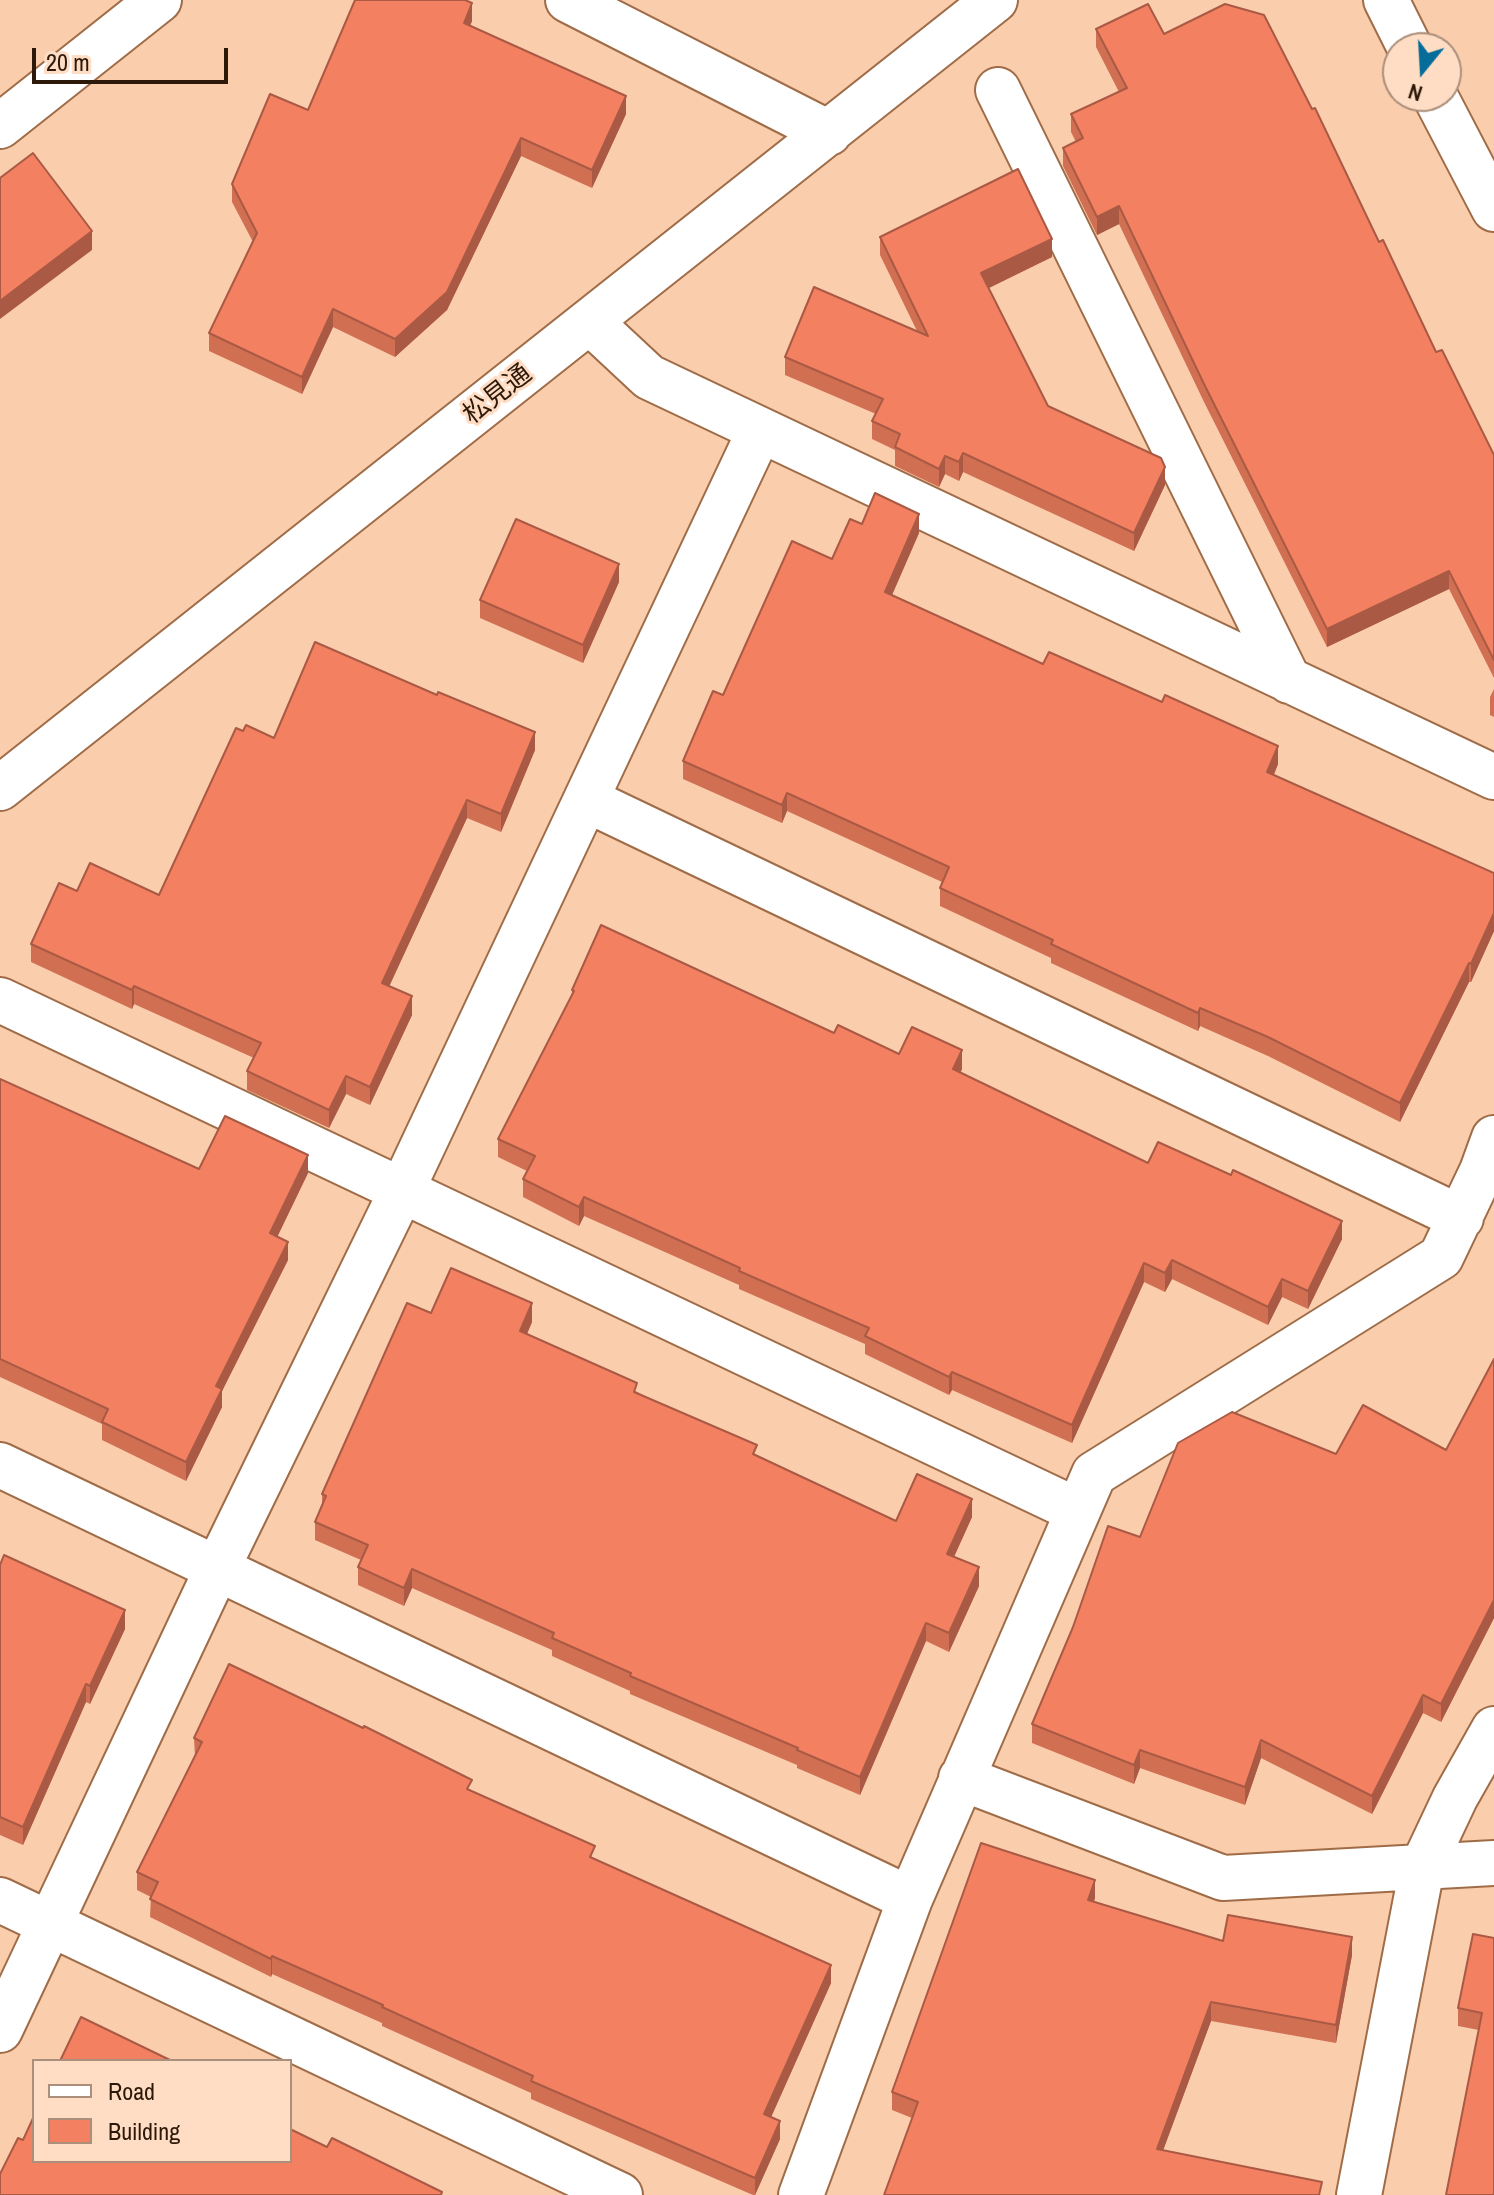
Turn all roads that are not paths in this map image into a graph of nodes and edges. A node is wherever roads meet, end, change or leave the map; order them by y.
1 (159, 0) edge
2 (568, 0) edge
3 (995, 0) edge
4 (1386, 0) edge
5 (1402, 32) edge
6 (998, 90) dead end
7 (1443, 112) edge
8 (0, 126) edge
9 (829, 133) junction
10 (1494, 209) edge
11 (590, 322) junction
12 (760, 430) junction
13 (1289, 681) junction
14 (1494, 777) edge
15 (0, 788) edge
16 (587, 800) junction
17 (0, 1000) edge
18 (1494, 1138) edge
19 (402, 1190) junction
20 (1461, 1218) junction
21 (0, 1465) edge
22 (1076, 1510) junction
23 (217, 1569) junction
24 (1494, 1729) edge
25 (961, 1778) junction
26 (1494, 1863) edge
27 (1422, 1868) junction
28 (910, 1899) junction
29 (0, 1900) edge
30 (51, 1924) junction
31 (0, 2030) edge
32 (620, 2195) edge
33 (801, 2195) edge
34 (1359, 2195) edge

1 - 8 street
2 - 9 street
3 - 9 street, 松見通
4 - 5 street
6 - 13 street
7 - 10 street
9 - 11 street, 松見通
11 - 12 street
11 - 15 street, 松見通
12 - 13 street
12 - 16 street
13 - 14 street
16 - 19 street
16 - 20 street
17 - 19 street
18 - 20 street
19 - 22 street
19 - 23 street
20 - 22 street
21 - 23 street
22 - 25 street
23 - 28 street
23 - 30 street
24 - 27 street
25 - 27 street
25 - 28 street
26 - 27 street
27 - 34 street
28 - 33 street
29 - 30 street
30 - 31 street
30 - 32 street

